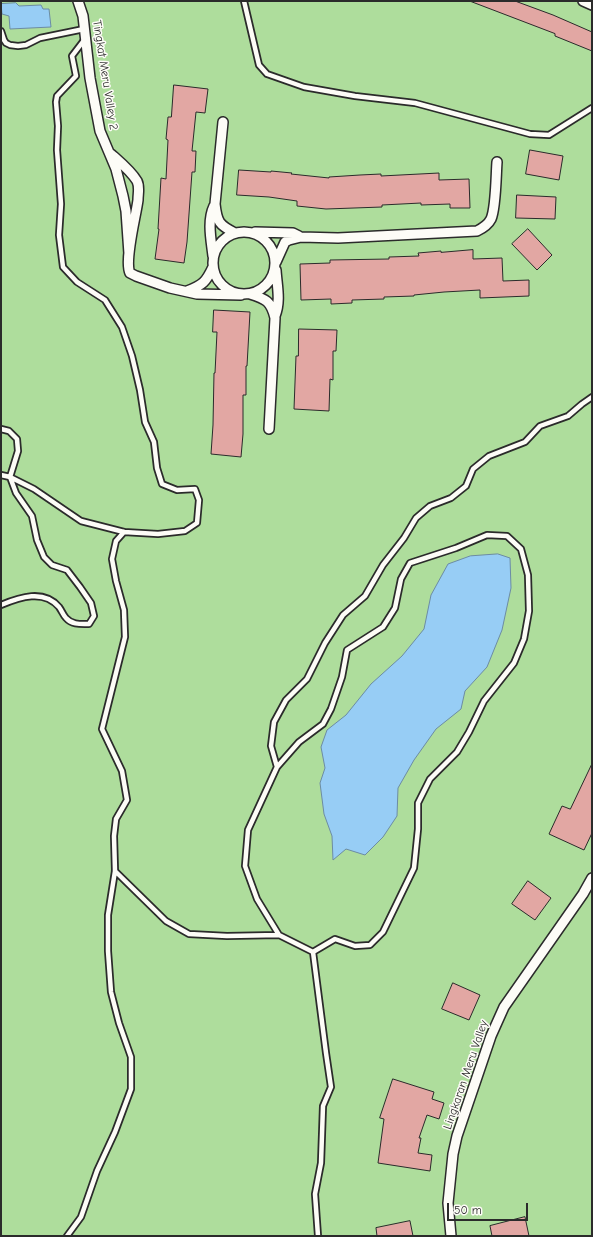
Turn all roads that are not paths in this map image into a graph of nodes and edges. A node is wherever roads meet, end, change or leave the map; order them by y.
1 (78, 1) edge
2 (244, 1) edge
3 (583, 1) edge
4 (592, 5) edge
5 (1, 31) edge
6 (85, 34) junction
7 (592, 108) edge
8 (223, 122) dead end
9 (108, 152) junction
10 (497, 162) dead end
11 (215, 204) junction
12 (250, 232) junction
13 (235, 233) junction
14 (301, 237) junction
15 (129, 254) junction
16 (213, 263) junction
17 (275, 265) junction
18 (187, 291) junction
19 (246, 294) junction
20 (275, 318) junction
21 (592, 397) edge
22 (1, 429) edge
23 (269, 429) dead end
24 (1, 475) edge
25 (10, 476) junction
26 (124, 532) junction
27 (1, 605) edge
28 (277, 767) junction
29 (115, 871) junction
30 (592, 878) edge
31 (280, 935) junction
32 (313, 952) junction
33 (67, 1236) edge
34 (318, 1236) edge
35 (451, 1236) edge

1 - 6 street, Tingkat Meru Valley 2
2 - 7 lane
3 - 4 street
5 - 6 lane
6 - 9 street, Tingkat Meru Valley 2
6 - 26 lane
8 - 11 street
9 - 15 street, Tingkat Meru Valley 2
9 - 15 street
10 - 14 street
11 - 13 street
11 - 16 street
12 - 13 street
12 - 14 street
12 - 17 street
13 - 16 street
14 - 17 street
15 - 18 street
16 - 18 street
16 - 19 street
17 - 19 street
17 - 20 street
18 - 19 street
19 - 20 street
20 - 23 street
21 - 28 lane
22 - 25 lane
24 - 25 lane
25 - 26 lane
25 - 27 lane
26 - 29 lane
28 - 31 lane
28 - 32 lane
29 - 31 lane
29 - 33 lane
30 - 35 street, Lingkaran Meru Valley
31 - 32 lane
32 - 34 lane

